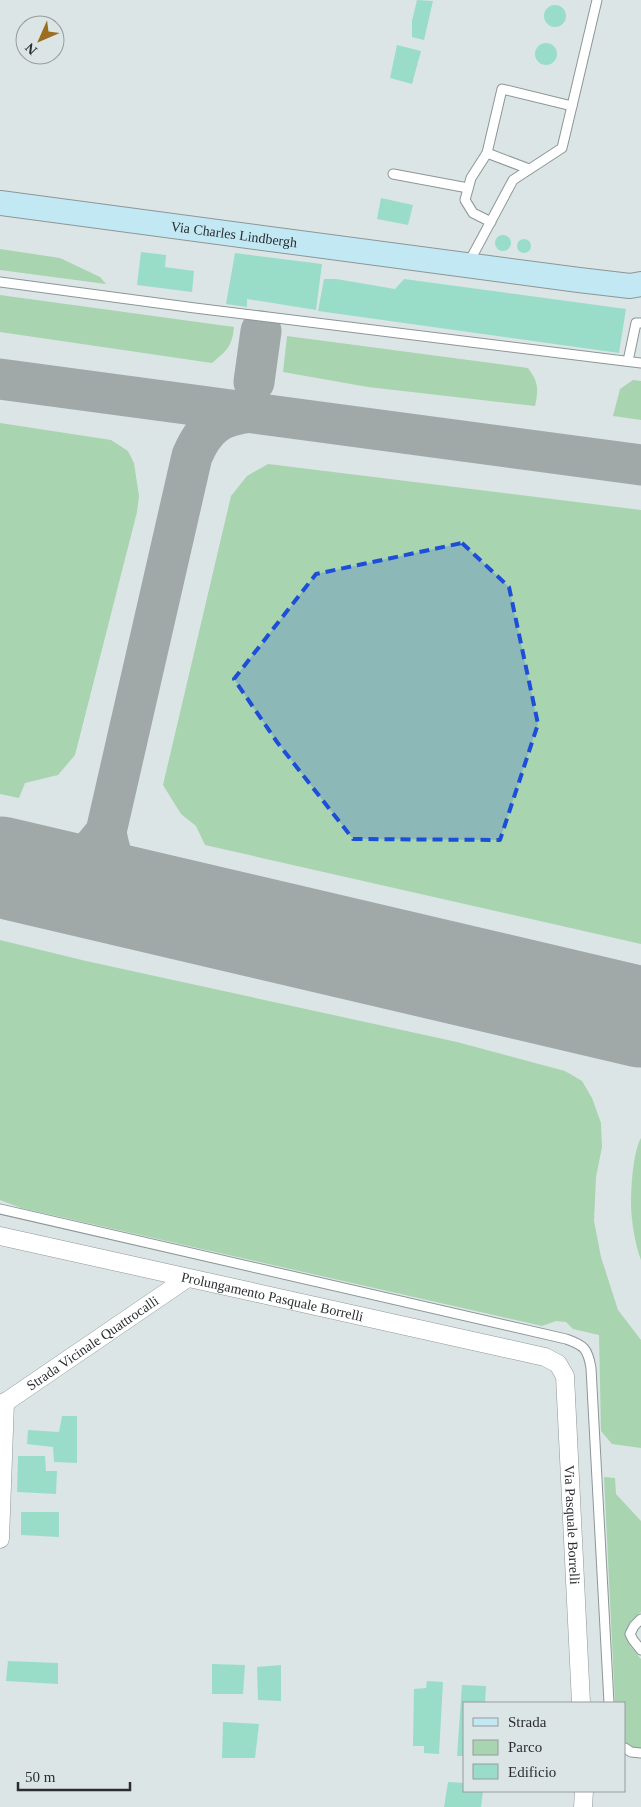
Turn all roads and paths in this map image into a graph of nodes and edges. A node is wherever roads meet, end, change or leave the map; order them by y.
1 (597, 0) edge
2 (572, 106) junction
3 (487, 153) junction
4 (530, 169) junction
5 (393, 174) dead end
6 (468, 188) junction
7 (0, 203) edge
8 (491, 222) junction
9 (468, 264) junction
10 (0, 282) edge
11 (641, 284) edge
12 (641, 324) edge
13 (628, 361) junction
14 (641, 363) edge
15 (0, 1209) edge
16 (0, 1236) edge
17 (186, 1279) junction
18 (545, 1358) joint
19 (2, 1404) edge
20 (0, 1539) edge
21 (641, 1619) edge
22 (641, 1650) edge
23 (581, 1702) edge
24 (609, 1702) edge
25 (626, 1749) edge
26 (641, 1753) edge
27 (584, 1792) edge
28 (583, 1807) edge

1 - 2 lane
2 - 3 lane
2 - 4 lane
3 - 4 lane
3 - 6 lane
4 - 8 lane
5 - 6 lane
6 - 8 lane
7 - 9 street, Via Charles Lindbergh
8 - 9 lane
9 - 11 street, Via Charles Lindbergh
10 - 13 lane
12 - 13 lane
13 - 14 lane
15 - 24 lane
16 - 17 street, Prolungamento Pasquale Borrelli
17 - 18 street, Prolungamento Pasquale Borrelli
17 - 19 street, Strada Vicinale Quattrocalli
18 - 23 street, Via Pasquale Borrelli
19 - 20 street
21 - 22 lane
25 - 26 lane
27 - 28 street

